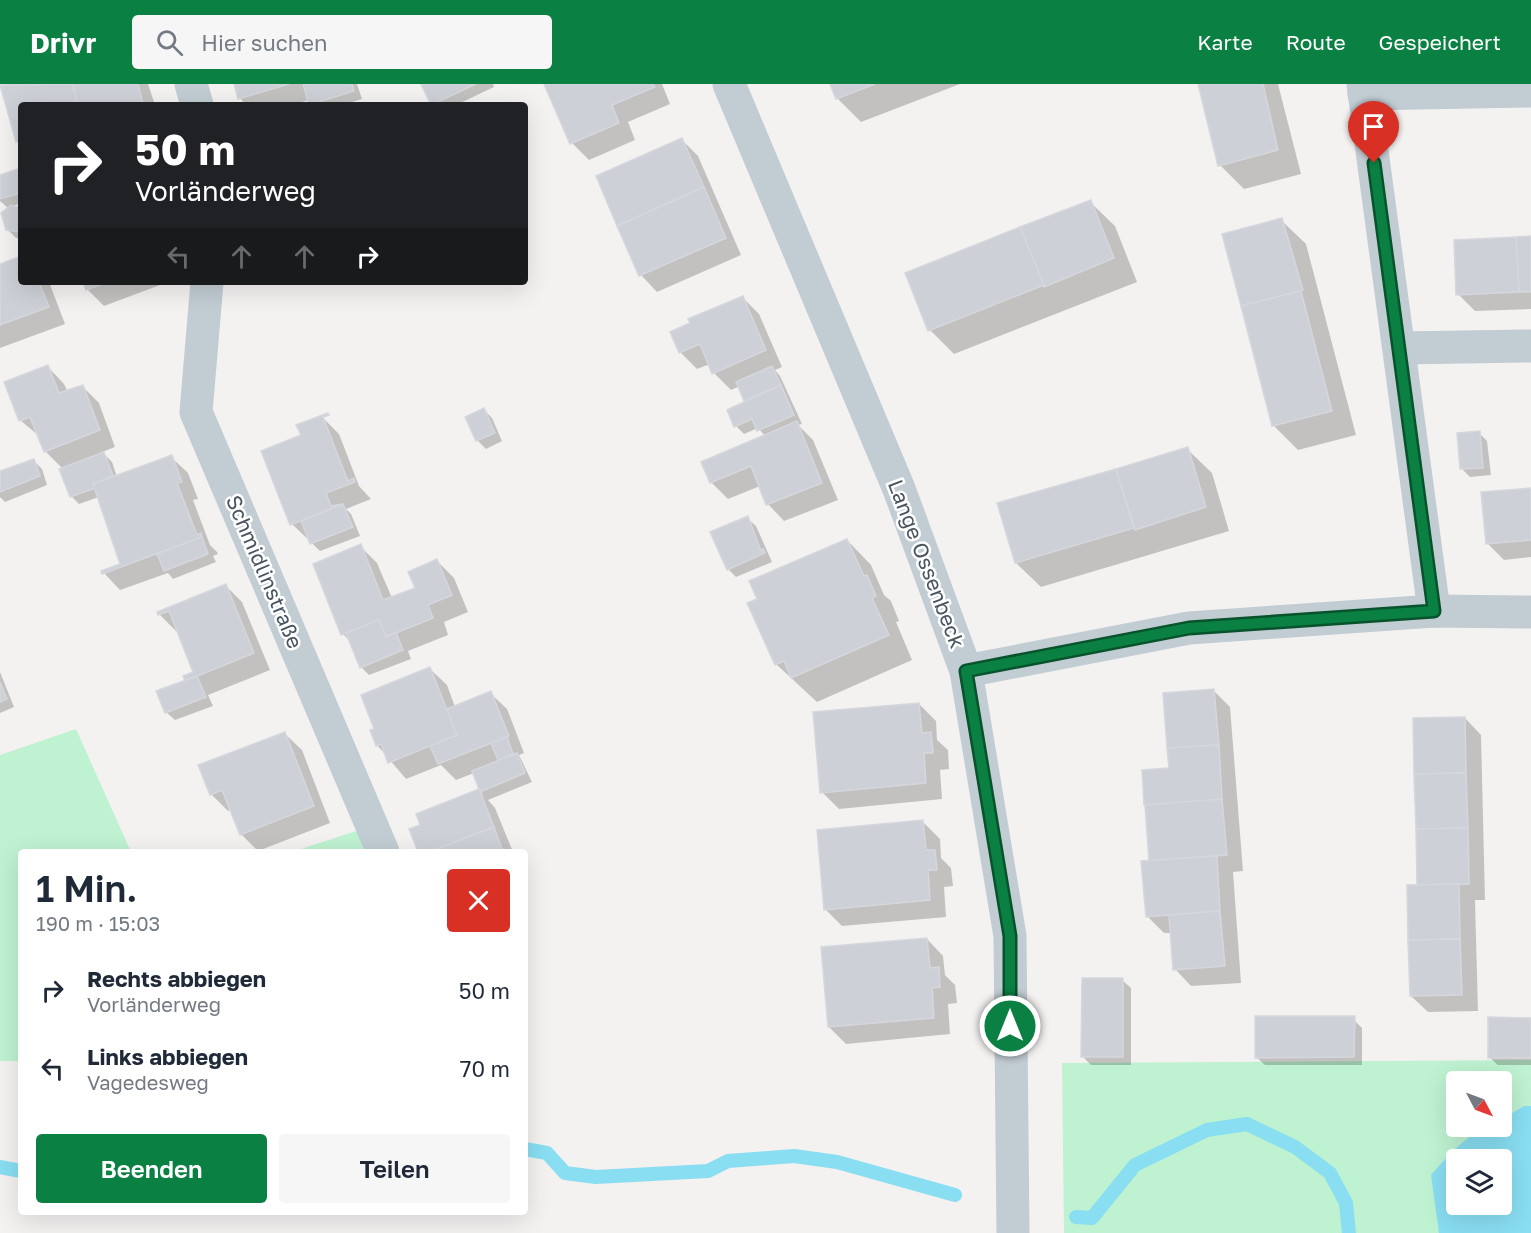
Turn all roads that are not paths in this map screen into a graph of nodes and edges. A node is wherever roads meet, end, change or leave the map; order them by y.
1 (191, 84) edge
2 (729, 84) edge
3 (1363, 89) edge
4 (1531, 91) edge
5 (196, 102) edge
6 (207, 285) edge
7 (1531, 346) edge
8 (1399, 348) junction
9 (1434, 611) junction
10 (1531, 612) edge
11 (966, 671) junction
12 (382, 849) edge
13 (1013, 1233) edge

1 - 5 street
2 - 11 street, Lange Ossenbeck
3 - 4 street
3 - 8 street
6 - 12 street, Schmidlinstraße
7 - 8 street
8 - 9 street
9 - 10 street
9 - 11 street
11 - 13 street, Lange Ossenbeck

